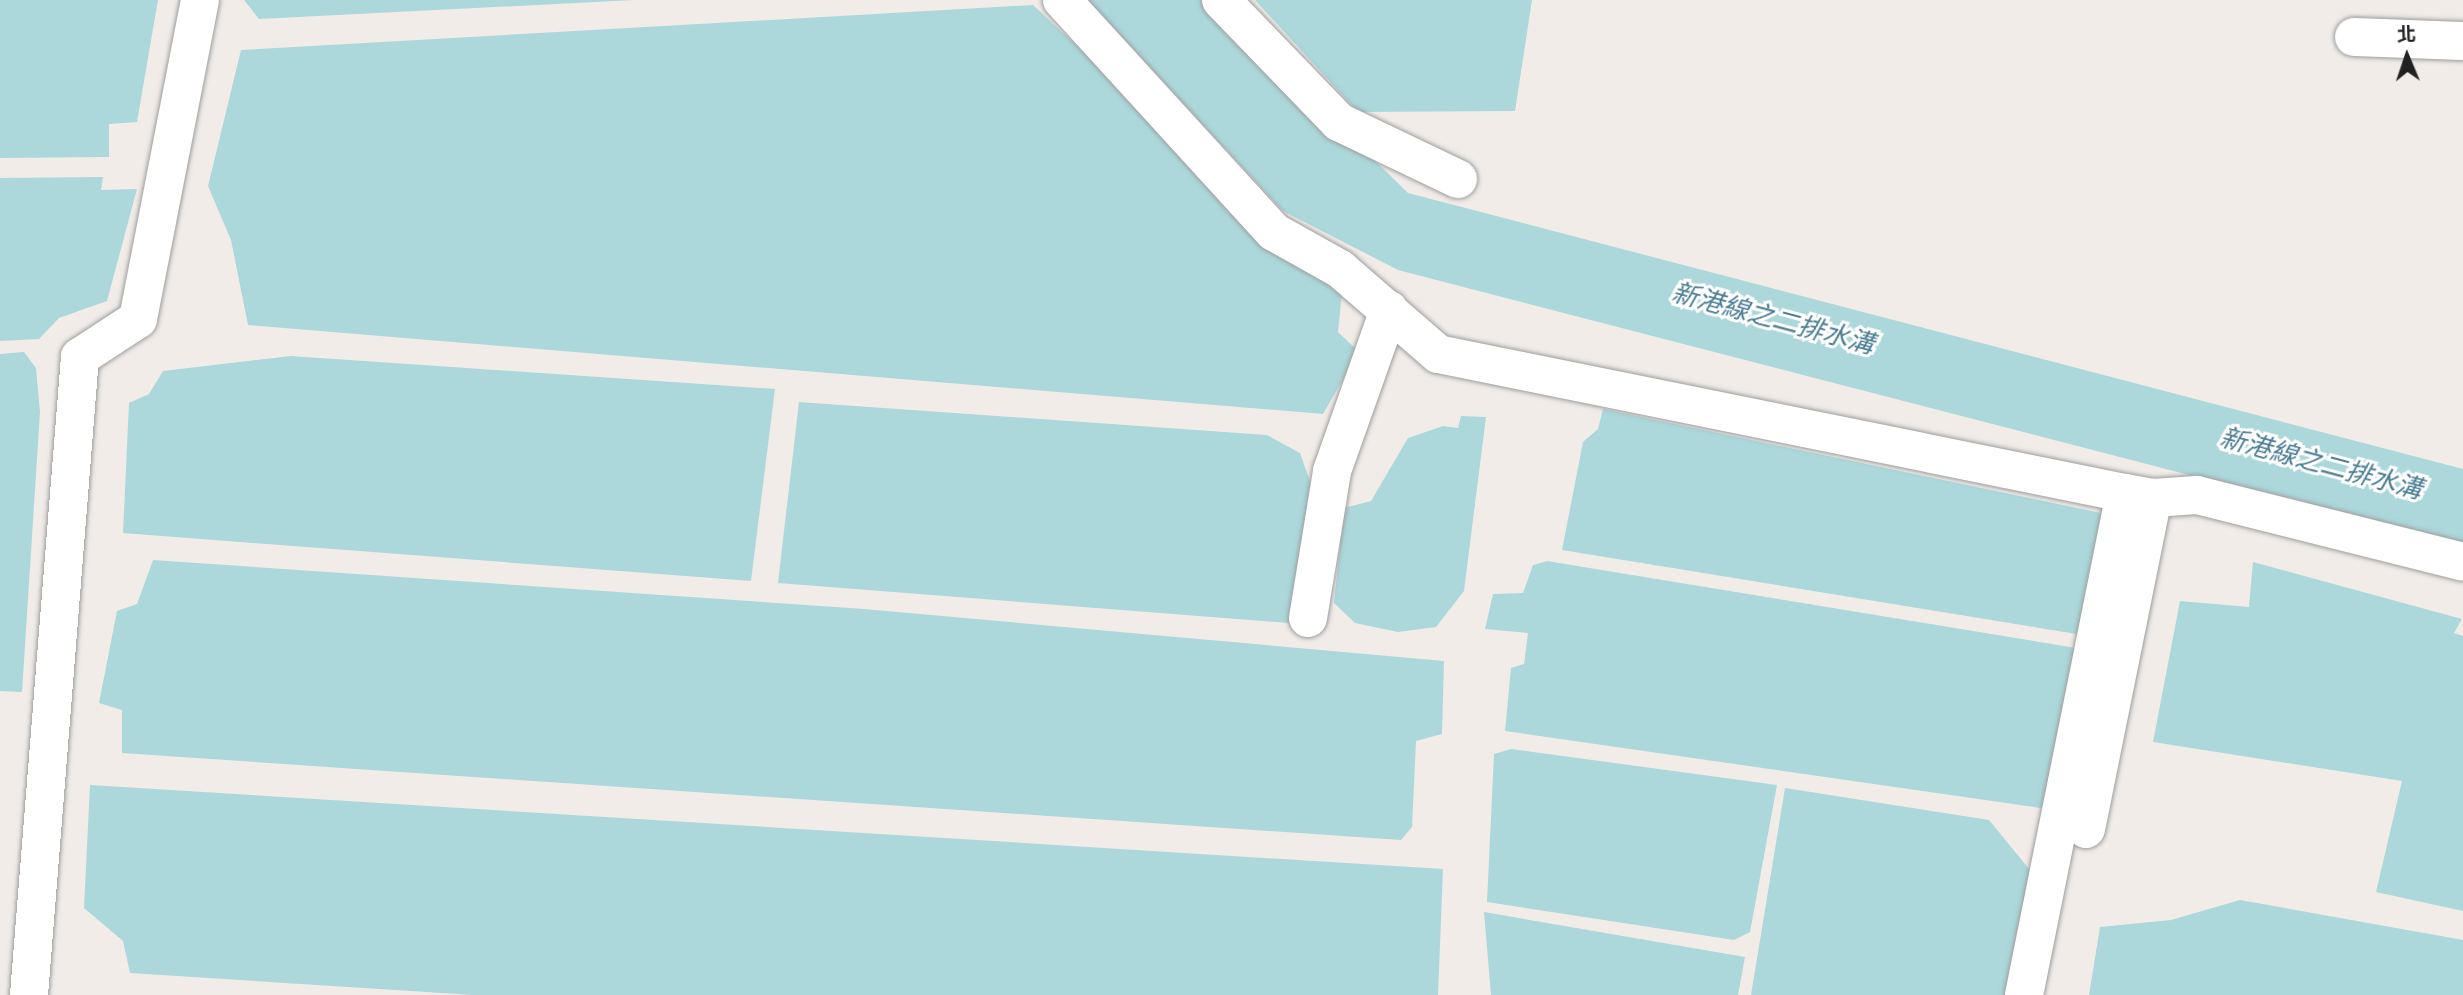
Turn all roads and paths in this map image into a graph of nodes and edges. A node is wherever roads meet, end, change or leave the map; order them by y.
1 (200, 0) edge
2 (1062, 0) edge
3 (1221, 0) edge
4 (2354, 37) dead end
5 (2463, 41) edge
6 (1458, 179) dead end
7 (1389, 310) junction
8 (2139, 495) junction
9 (2463, 562) edge
10 (1308, 618) dead end
11 (2086, 829) dead end
12 (29, 995) edge
13 (2024, 995) edge

1 - 12 lane
2 - 7 lane
3 - 6 lane
4 - 5 lane
7 - 8 lane
7 - 10 lane
8 - 9 lane
8 - 11 lane
8 - 13 lane

